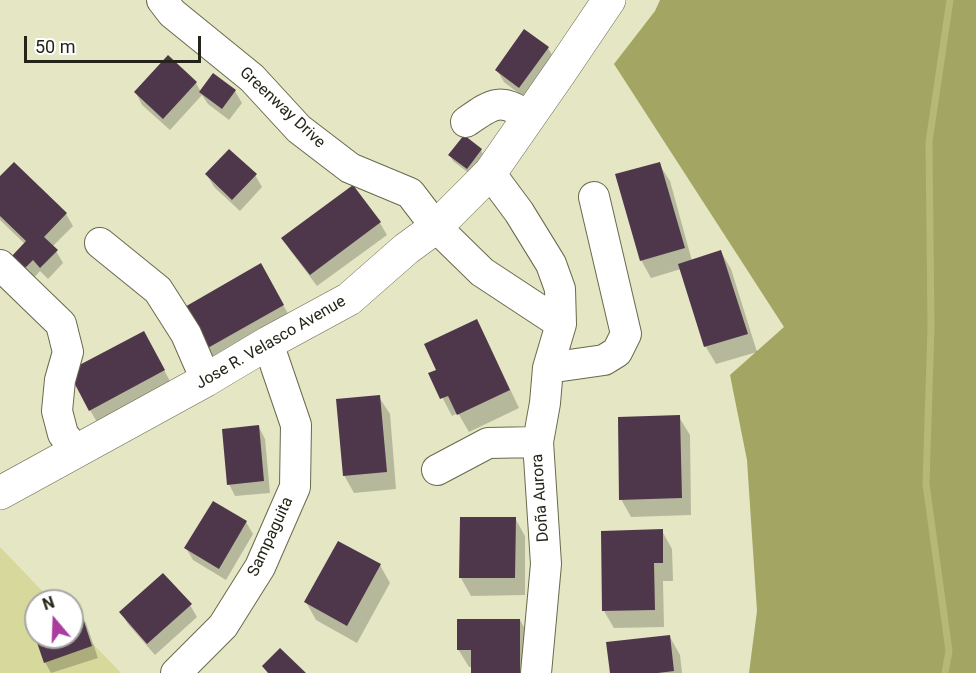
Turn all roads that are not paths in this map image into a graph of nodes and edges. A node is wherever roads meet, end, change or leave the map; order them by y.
1 (162, 0) edge
2 (609, 0) edge
3 (529, 117) junction
4 (466, 122) dead end
5 (490, 173) junction
6 (594, 197) dead end
7 (436, 227) junction
8 (100, 243) dead end
9 (0, 265) edge
10 (561, 324) junction
11 (268, 343) junction
12 (548, 368) junction
13 (206, 380) junction
14 (538, 442) junction
15 (76, 451) junction
16 (437, 470) dead end
17 (0, 493) edge
18 (176, 673) edge
19 (536, 673) edge

1 - 7 street, Greenway Drive
2 - 3 main road, Jose R. Velasco Avenue
3 - 4 street
3 - 5 main road, Jose R. Velasco Avenue
5 - 7 main road, Jose R. Velasco Avenue
5 - 10 street, Doña Aurora
6 - 12 street
7 - 10 street
7 - 11 main road, Jose R. Velasco Avenue
8 - 13 street
9 - 15 street
10 - 12 street, Doña Aurora
11 - 13 main road, Jose R. Velasco Avenue
11 - 18 street, Sampaguita
12 - 14 street, Doña Aurora
13 - 15 main road, Jose R. Velasco Avenue
14 - 16 street
14 - 19 street, Doña Aurora
15 - 17 main road, Jose R. Velasco Avenue

